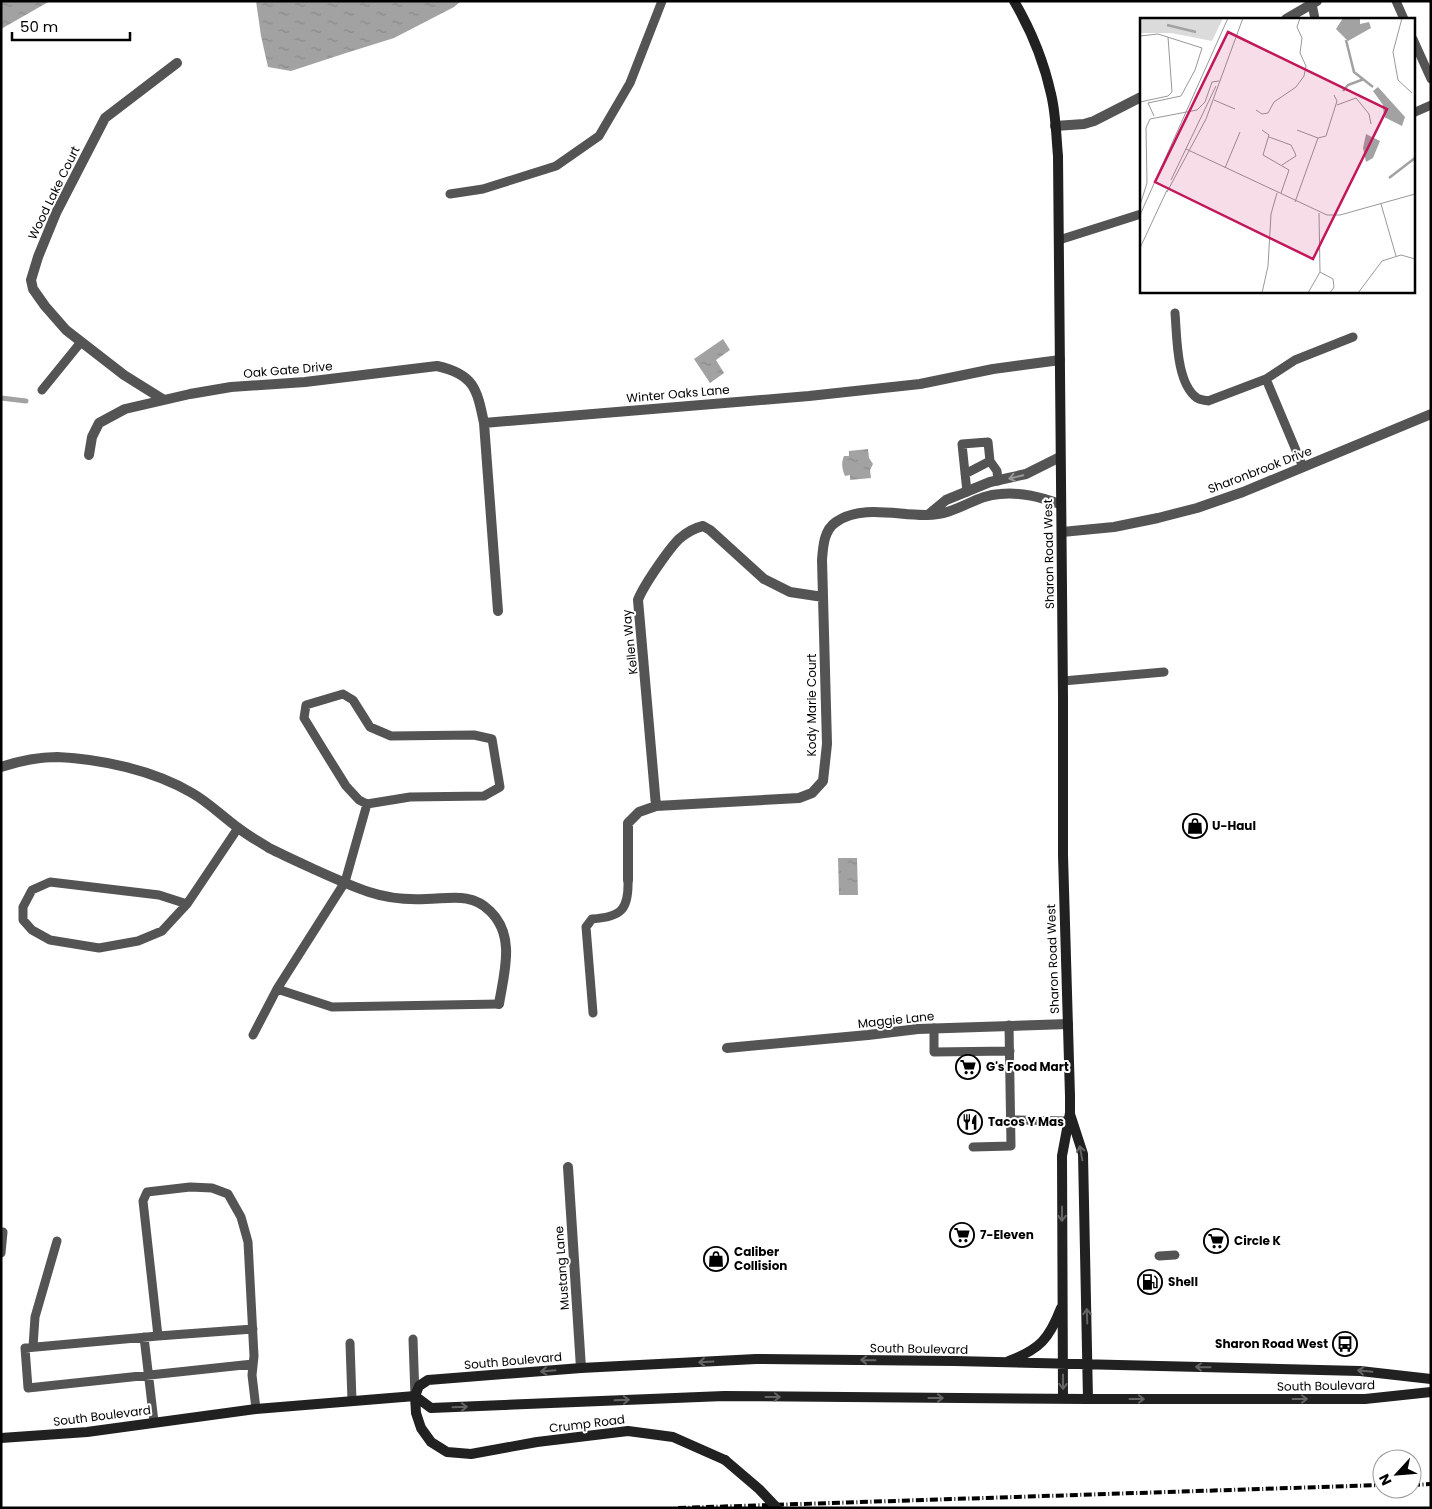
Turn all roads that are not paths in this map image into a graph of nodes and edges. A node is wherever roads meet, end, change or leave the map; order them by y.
1 (662, 1) edge
2 (1014, 1) edge
3 (1396, 1) edge
4 (1315, 3) edge
5 (1288, 18) edge
6 (1316, 18) edge
7 (1404, 18) edge
8 (1414, 42) edge
9 (177, 63) dead end
10 (1431, 79) edge
11 (1140, 97) edge
12 (1431, 105) edge
13 (1414, 113) edge
14 (1055, 126) junction
15 (450, 194) dead end
16 (1140, 214) edge
17 (1059, 240) junction
18 (1175, 312) dead end
19 (1353, 337) dead end
20 (82, 342) junction
21 (1060, 360) junction
22 (1266, 380) junction
23 (42, 390) dead end
24 (164, 400) junction
25 (1431, 414) edge
26 (484, 423) junction
27 (89, 455) dead end
28 (1060, 457) junction
29 (990, 461) junction
30 (1303, 467) junction
31 (965, 474) junction
32 (998, 481) junction
33 (967, 492) junction
34 (1000, 494) junction
35 (971, 503) junction
36 (1060, 504) junction
37 (928, 515) junction
38 (1062, 532) junction
39 (823, 597) junction
40 (498, 611) dead end
41 (1164, 672) dead end
42 (1063, 681) junction
43 (1, 767) edge
44 (367, 804) junction
45 (656, 806) junction
46 (238, 828) junction
47 (628, 880) joint
48 (345, 882) junction
49 (188, 904) junction
50 (277, 989) junction
51 (499, 1004) joint
52 (593, 1013) dead end
53 (1068, 1024) junction
54 (1009, 1025) junction
55 (934, 1028) junction
56 (253, 1035) dead end
57 (727, 1048) dead end
58 (1010, 1050) junction
59 (1069, 1117) junction
60 (1011, 1120) junction
61 (973, 1147) dead end
62 (568, 1167) dead end
63 (1, 1232) edge
64 (56, 1241) dead end
65 (1, 1253) edge
66 (1175, 1255) dead end
67 (1159, 1256) dead end
68 (1063, 1302) junction
69 (253, 1328) junction
70 (158, 1336) junction
71 (144, 1337) junction
72 (413, 1339) dead end
73 (350, 1343) dead end
74 (33, 1347) junction
75 (1004, 1362) junction
76 (253, 1364) junction
77 (1063, 1364) junction
78 (1088, 1364) junction
79 (581, 1368) junction
80 (149, 1375) junction
81 (1431, 1379) edge
82 (1431, 1392) edge
83 (415, 1396) junction
84 (1063, 1399) junction
85 (1088, 1399) junction
86 (352, 1401) junction
87 (256, 1409) junction
88 (154, 1422) junction
89 (1, 1438) edge
90 (777, 1508) edge

1 - 15 lane
2 - 14 main road, Sharon Road West
3 - 7 lane
4 - 5 street
4 - 6 lane
8 - 10 lane
9 - 20 street, Wood Lake Court
11 - 14 street
12 - 13 lane
14 - 17 main road, Sharon Road West
16 - 17 lane
17 - 21 main road, Sharon Road West
18 - 22 lane
19 - 22 lane
20 - 23 lane
20 - 24 street, Wood Lake Court
21 - 26 street, Winter Oaks Lane
21 - 28 main road, Sharon Road West
22 - 30 lane
24 - 26 street, Oak Gate Drive
24 - 27 street, Oak Gate Drive
25 - 30 street, Sharonbrook Drive
26 - 40 street
28 -> 32 street
28 - 36 main road, Sharon Road West
29 - 31 lane
29 - 31 lane
29 - 32 lane
30 - 38 street, Sharonbrook Drive
31 - 33 lane
32 - 33 street
32 - 34 street
33 - 35 street
33 - 37 street
34 - 35 street, Kody Marie Court
34 - 36 street, Kody Marie Court
35 - 37 street, Kody Marie Court
36 - 38 main road, Sharon Road West
37 - 39 street, Kody Marie Court
38 - 42 main road, Sharon Road West
39 - 45 street, Kody Marie Court
39 - 45 street, Kellen Way
41 - 42 lane
42 - 53 main road, Sharon Road West
43 - 46 street
44 - 44 lane
44 - 48 lane
45 - 47 street, Kody Marie Court
46 - 48 street
46 - 49 lane
47 - 52 lane
48 - 50 lane
48 - 51 street
49 - 49 lane
50 - 51 lane
50 - 56 lane
53 - 54 street, Maggie Lane
53 - 59 main road, Sharon Road West
54 - 55 street, Maggie Lane
54 - 58 lane
55 - 57 street, Maggie Lane
55 - 58 lane
58 - 60 lane
59 - 60 lane
59 -> 68 main road, Sharon Road West
78 -> 59 main road, Sharon Road West
60 - 61 lane
62 - 79 street, Mustang Lane
63 - 65 lane
64 - 74 lane
66 - 67 lane
68 - 75 main road
68 - 77 main road, Sharon Road West
69 - 70 lane
69 - 70 lane
69 - 76 lane
70 - 71 lane
71 - 74 lane
71 - 80 lane
72 - 83 lane
73 - 86 lane
74 - 80 lane
75 - 77 main road, South Boulevard
75 -> 79 main road, South Boulevard
76 - 80 lane
76 - 87 lane
77 - 78 main road, South Boulevard
77 -> 84 main road, Sharon Road West
81 -> 78 main road, South Boulevard
78 - 85 main road, Sharon Road West
79 -> 83 main road, South Boulevard
80 - 88 lane
85 -> 82 main road, South Boulevard
83 -> 84 main road, South Boulevard
83 - 86 main road, South Boulevard
83 - 90 main road, Crump Road, bridge
84 - 85 main road, South Boulevard
86 - 87 main road, South Boulevard
87 - 88 main road, South Boulevard
88 - 89 main road, South Boulevard

